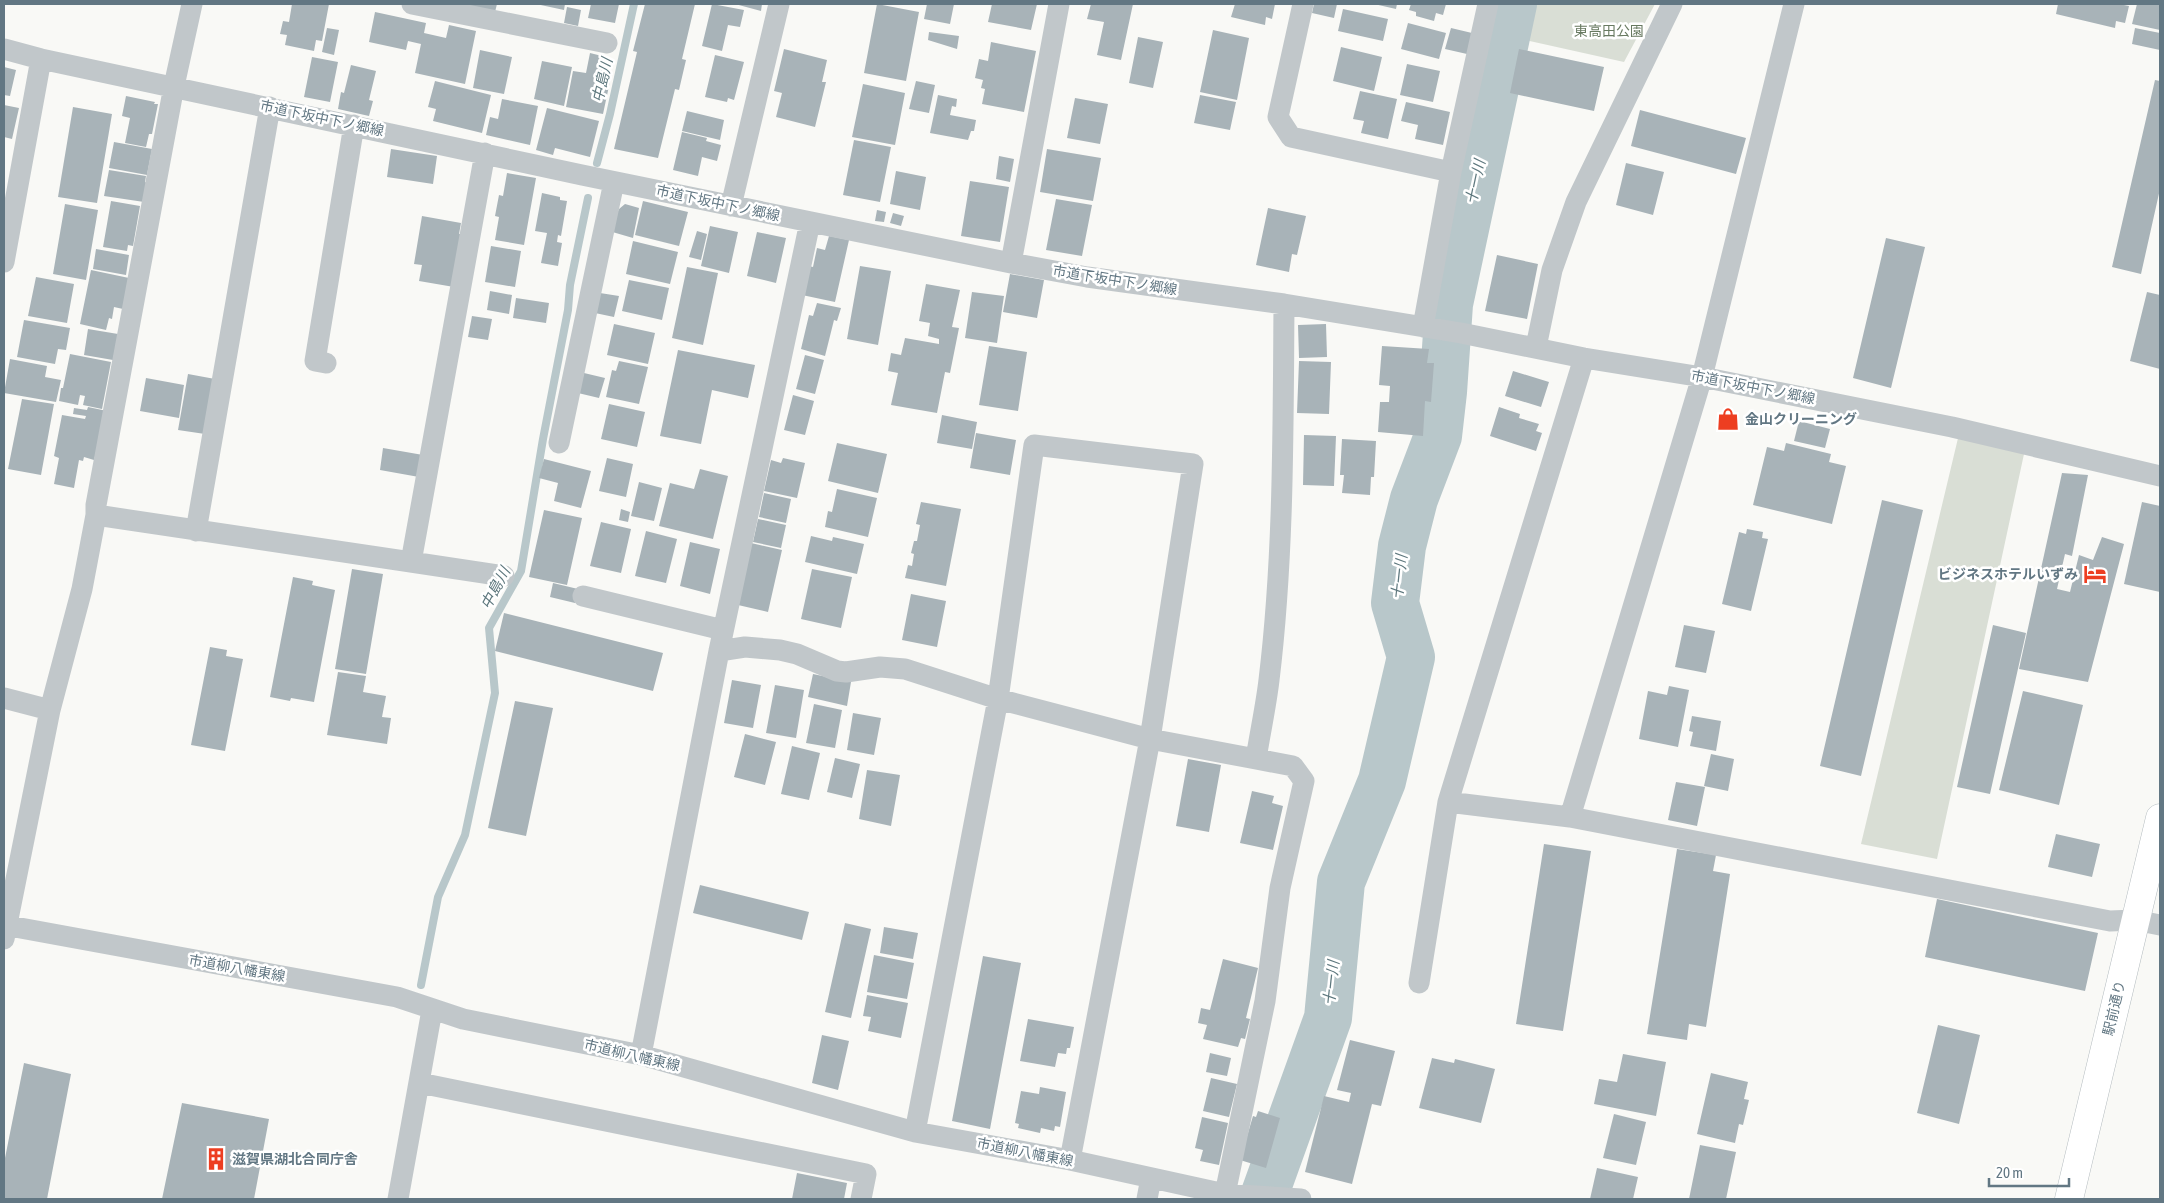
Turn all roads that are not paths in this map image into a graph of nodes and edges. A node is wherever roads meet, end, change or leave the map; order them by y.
1 (192, 4) edge
2 (412, 4) edge
3 (779, 4) edge
4 (1059, 4) edge
5 (1303, 4) edge
6 (1488, 4) edge
7 (1672, 4) edge
8 (1794, 4) edge
9 (607, 43) dead end
10 (4, 49) edge
11 (41, 59) junction
12 (174, 86) junction
13 (270, 107) junction
14 (354, 125) junction
15 (485, 153) junction
16 (1451, 172) junction
17 (598, 178) junction
18 (732, 206) junction
19 (810, 222) junction
20 (4, 262) edge
21 (1011, 263) junction
22 (1284, 304) junction
23 (1430, 328) junction
24 (1536, 347) junction
25 (1584, 358) junction
26 (326, 363) dead end
27 (1702, 377) junction
28 (559, 443) dead end
29 (2160, 476) edge
30 (96, 515) junction
31 (196, 531) junction
32 (411, 562) junction
33 (504, 576) dead end
34 (583, 596) dead end
35 (723, 630) junction
36 (719, 651) junction
37 (4, 698) edge
38 (998, 699) junction
39 (50, 710) junction
40 (1150, 739) junction
41 (1256, 759) junction
42 (1448, 802) junction
43 (1570, 817) junction
44 (2160, 818) edge
45 (2148, 922) edge
46 (5, 930) edge
47 (1420, 983) dead end
48 (432, 1010) junction
49 (641, 1055) junction
50 (420, 1083) junction
51 (915, 1132) junction
52 (1070, 1160) junction
53 (1150, 1178) junction
54 (1225, 1194) junction
55 (398, 1199) edge
56 (861, 1199) edge
57 (1147, 1199) edge
58 (1301, 1199) edge
59 (2069, 1199) edge

1 - 12 street
2 - 9 street
3 - 18 street
4 - 21 street
5 - 16 street
6 - 16 street
7 - 24 street
8 - 27 street
10 - 11 street, 市道下坂中下ノ郷線
11 - 12 street, 市道下坂中下ノ郷線
11 - 20 street
12 - 13 street, 市道下坂中下ノ郷線
12 - 30 street
13 - 14 street, 市道下坂中下ノ郷線
13 - 31 street
14 - 15 street, 市道下坂中下ノ郷線
14 - 26 street
15 - 17 street, 市道下坂中下ノ郷線
15 - 32 street
16 - 23 street
17 - 18 street, 市道下坂中下ノ郷線
17 - 28 street
18 - 19 street, 市道下坂中下ノ郷線
19 - 21 street, 市道下坂中下ノ郷線
19 - 35 street
21 - 22 street, 市道下坂中下ノ郷線
22 - 23 street, 市道下坂中下ノ郷線
22 - 41 street
23 - 24 street, 市道下坂中下ノ郷線
24 - 25 street, 市道下坂中下ノ郷線
25 - 27 street, 市道下坂中下ノ郷線
25 - 42 street
27 - 29 street, 市道下坂中下ノ郷線
27 - 43 street
30 - 31 street
30 - 39 street
31 - 32 street
32 - 33 street
34 - 35 street
35 - 36 street
36 - 38 street
36 - 49 street
37 - 39 street
38 - 40 street
38 - 40 street
38 - 51 street
39 - 46 street
40 - 41 street
40 - 52 street
41 - 54 street
42 - 43 street
42 - 47 street
43 - 45 street
44 - 45 main road, 駅前通り
45 - 59 main road, 駅前通り
46 - 48 street, 市道柳八幡東線
48 - 49 street, 市道柳八幡東線
48 - 50 street
49 - 51 street, 市道柳八幡東線
50 - 55 street
50 - 56 street
51 - 52 street, 市道柳八幡東線
52 - 53 street, 市道柳八幡東線
53 - 54 street, 市道柳八幡東線
53 - 57 street
54 - 58 street, 市道柳八幡東線

